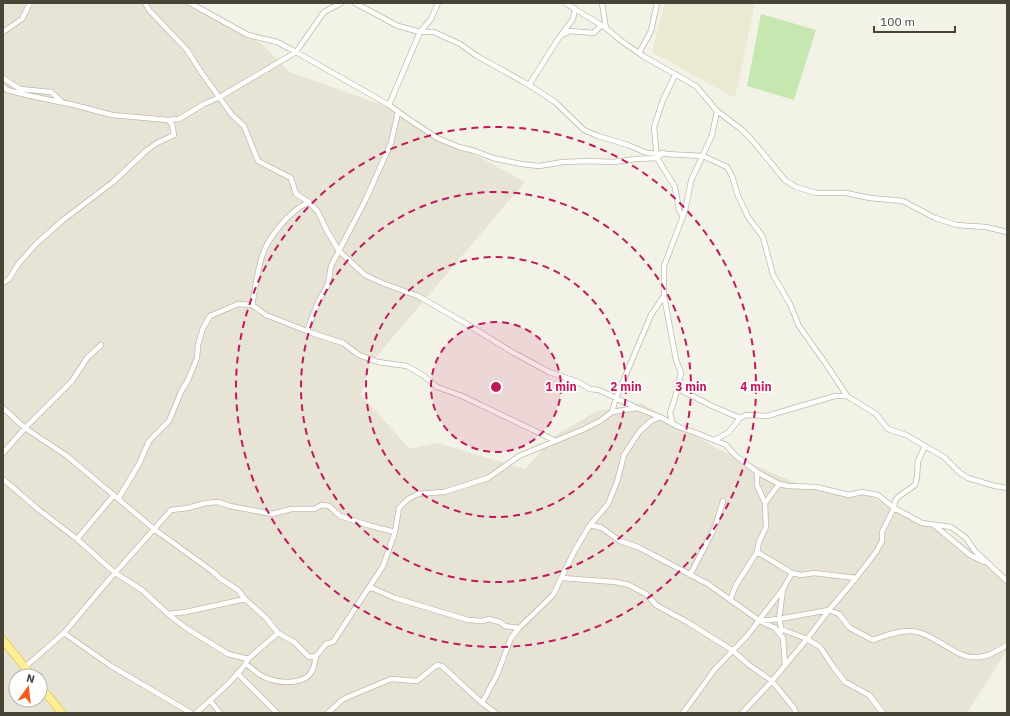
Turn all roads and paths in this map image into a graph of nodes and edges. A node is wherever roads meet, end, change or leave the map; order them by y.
1 (30, 3) edge
2 (145, 3) edge
3 (190, 3) edge
4 (341, 3) edge
5 (355, 3) edge
6 (438, 3) edge
7 (565, 3) edge
8 (602, 3) edge
9 (658, 3) edge
10 (575, 8) junction
11 (601, 25) junction
12 (606, 28) junction
13 (3, 32) edge
14 (420, 32) junction
15 (560, 36) junction
16 (296, 52) junction
17 (639, 53) junction
18 (675, 75) junction
19 (3, 78) edge
20 (529, 85) junction
21 (3, 86) edge
22 (220, 97) junction
23 (64, 103) junction
24 (389, 105) junction
25 (398, 112) junction
26 (717, 112) junction
27 (168, 120) junction
28 (657, 156) junction
29 (703, 156) junction
30 (309, 202) junction
31 (682, 217) junction
32 (1007, 232) edge
33 (339, 251) junction
34 (3, 283) edge
35 (664, 296) junction
36 (252, 305) junction
37 (307, 331) junction
38 (101, 345) dead end
39 (677, 388) junction
40 (847, 396) junction
41 (616, 398) junction
42 (3, 408) edge
43 (637, 408) junction
44 (612, 412) junction
45 (660, 417) junction
46 (740, 418) junction
47 (673, 424) junction
48 (25, 428) junction
49 (554, 440) junction
50 (714, 440) junction
51 (925, 446) junction
52 (3, 453) edge
53 (757, 472) junction
54 (3, 479) edge
55 (779, 484) junction
56 (1007, 488) edge
57 (116, 497) junction
58 (723, 501) dead end
59 (765, 504) junction
60 (894, 508) junction
61 (932, 524) junction
62 (590, 526) junction
63 (154, 529) junction
64 (395, 532) junction
65 (78, 539) junction
66 (757, 552) junction
67 (989, 565) junction
68 (115, 573) junction
69 (792, 573) junction
70 (690, 575) junction
71 (562, 578) junction
72 (856, 578) junction
73 (1007, 581) edge
74 (368, 589) junction
75 (783, 589) junction
76 (245, 599) junction
77 (730, 600) junction
78 (829, 610) junction
79 (168, 614) junction
80 (779, 619) junction
81 (760, 621) junction
82 (519, 628) junction
83 (781, 629) junction
84 (278, 632) junction
85 (64, 633) junction
86 (783, 638) junction
87 (807, 639) junction
88 (3, 640) edge
89 (1007, 645) edge
90 (732, 650) junction
91 (316, 656) junction
92 (248, 659) junction
93 (246, 664) junction
94 (785, 665) junction
95 (25, 667) joint
96 (238, 674) junction
97 (772, 681) junction
98 (48, 696) edge
99 (210, 700) junction
100 (482, 703) junction
101 (332, 708) junction
102 (62, 713) edge
103 (191, 713) edge
104 (196, 713) edge
105 (220, 713) edge
106 (277, 713) edge
107 (328, 713) edge
108 (337, 713) edge
109 (496, 713) edge
110 (683, 713) edge
111 (742, 713) edge
112 (796, 713) edge
113 (883, 713) edge

1 - 13 street
2 - 22 street
3 - 16 street
4 - 16 street
5 - 14 street
6 - 14 street
7 - 10 street
8 - 12 street
9 - 17 street
10 - 11 street
10 - 15 street
11 - 12 street
11 - 15 street
12 - 17 street
14 - 20 street
14 - 24 street
15 - 20 street
16 - 22 street
16 - 24 street
17 - 18 street
18 - 26 street
18 - 28 street
19 - 23 street
20 - 28 street
21 - 23 street
22 - 27 street
22 - 30 street
23 - 27 street
24 - 25 street
25 - 28 street
25 - 33 street
26 - 29 street
26 - 32 street
27 - 34 street
28 - 29 street
28 - 31 street
29 - 31 street
29 - 40 street
30 - 33 street
30 - 36 street
31 - 35 street
33 - 37 street
33 - 41 street
35 - 39 street
35 - 41 street
36 - 37 street
36 - 57 street
37 - 49 street
38 - 48 street
39 - 46 street
39 - 47 street
40 - 46 street
40 - 51 street
41 - 43 street
41 - 44 street
42 - 48 street
43 - 44 street
43 - 45 street
44 - 49 street
45 - 47 street
45 - 62 street
46 - 50 street
47 - 50 street
48 - 52 street
48 - 57 street
49 - 64 street
50 - 53 street
51 - 56 street
51 - 60 street
53 - 55 street
53 - 59 street
54 - 65 street
55 - 59 street
55 - 60 street
57 - 63 street
57 - 65 street
58 - 70 street
59 - 66 street
60 - 61 street
60 - 72 street
61 - 67 street
61 - 67 street
62 - 70 street
62 - 71 street
63 - 64 street
63 - 68 street
63 - 76 street
64 - 74 street
65 - 68 street
66 - 69 street
66 - 77 street
67 - 73 street
68 - 79 street
68 - 85 street
69 - 72 street
69 - 75 street
70 - 77 street
71 - 82 street
71 - 90 street
72 - 78 street
74 - 82 street
74 - 91 street
75 - 80 street
75 - 81 street
76 - 79 street
76 - 84 street
77 - 81 street
78 - 80 street
78 - 87 street
78 - 89 street
79 - 92 street
80 - 81 street
80 - 83 street
81 - 86 street
81 - 90 street
82 - 100 street
83 - 86 street
83 - 87 street
84 - 91 street
84 - 92 street
85 - 95 street
85 - 103 street
86 - 94 street
87 - 94 street
87 - 113 street
88 - 95 main road
90 - 97 street
90 - 110 street
91 - 93 street
92 - 93 street
93 - 96 street
94 - 97 street
96 - 99 street
96 - 106 street
97 - 111 street
97 - 112 street
98 - 102 main road
99 - 104 street
99 - 105 street
100 - 101 street
100 - 109 street
101 - 107 street
101 - 108 street

